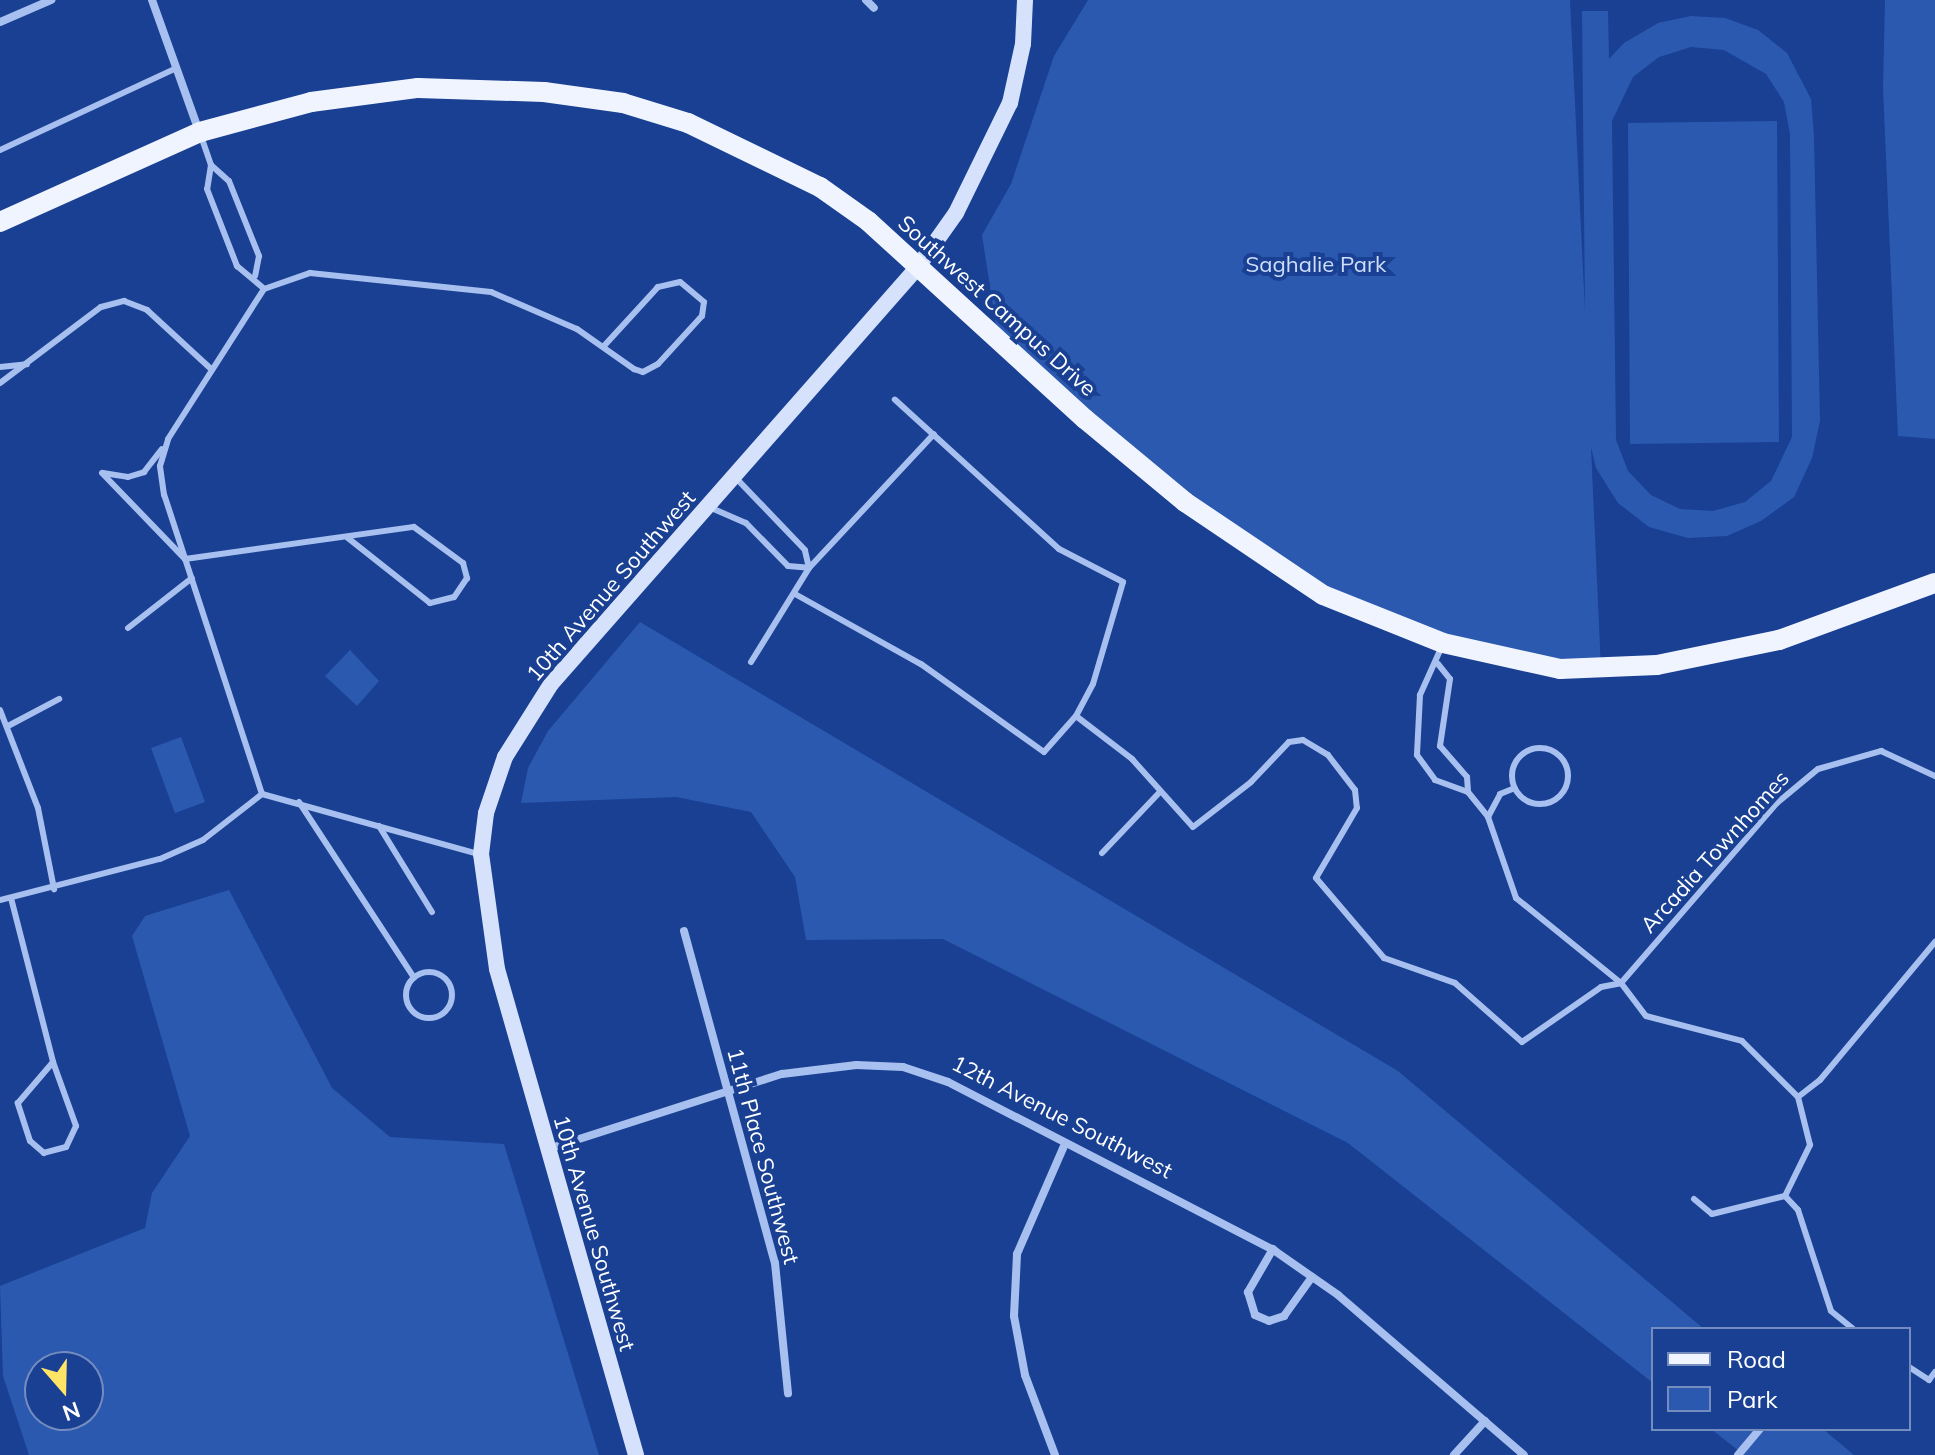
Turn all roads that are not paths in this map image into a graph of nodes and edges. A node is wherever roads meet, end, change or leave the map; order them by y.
1 (51, 0) edge
2 (152, 0) edge
3 (866, 0) edge
4 (1025, 0) edge
5 (874, 8) dead end
6 (0, 22) edge
7 (177, 68) junction
8 (200, 132) junction
9 (0, 150) edge
10 (211, 165) junction
11 (0, 222) edge
12 (917, 268) junction
13 (255, 276) junction
14 (264, 289) junction
15 (603, 347) junction
16 (31, 364) junction
17 (0, 367) edge
18 (210, 368) junction
19 (0, 383) edge
20 (895, 400) dead end
21 (934, 434) junction
22 (168, 439) junction
23 (736, 478) junction
24 (709, 507) junction
25 (348, 538) junction
26 (185, 559) junction
27 (809, 568) junction
28 (192, 578) junction
29 (1935, 583) edge
30 (795, 594) junction
31 (128, 628) dead end
32 (1443, 643) junction
33 (751, 662) dead end
34 (1438, 664) junction
35 (59, 699) dead end
36 (0, 710) edge
37 (1076, 716) junction
38 (8, 726) junction
39 (1935, 776) edge
40 (1515, 788) junction
41 (1468, 792) junction
42 (1159, 793) junction
43 (262, 794) junction
44 (299, 802) junction
45 (1488, 817) junction
46 (379, 826) junction
47 (1102, 853) dead end
48 (481, 854) junction
49 (54, 889) junction
50 (11, 898) junction
51 (0, 900) edge
52 (432, 912) dead end
53 (684, 931) dead end
54 (1935, 942) edge
55 (414, 978) junction
56 (1621, 983) junction
57 (53, 1062) junction
58 (728, 1092) junction
59 (1798, 1097) junction
60 (1064, 1146) junction
61 (548, 1149) junction
62 (1785, 1196) junction
63 (1694, 1199) dead end
64 (1273, 1249) junction
65 (1312, 1277) junction
66 (1851, 1327) edge
67 (1911, 1368) edge
68 (1935, 1372) edge
69 (788, 1393) dead end
70 (1485, 1421) junction
71 (1758, 1431) edge
72 (636, 1455) edge
73 (1055, 1455) edge
74 (1454, 1455) edge
75 (1524, 1455) edge
76 (1738, 1455) edge

1 - 6 street
2 - 7 street
3 - 5 street
4 - 12 street
7 - 8 street
7 - 9 lane
8 - 10 lane
8 - 11 main road, Southwest Campus Drive
8 - 12 main road, Southwest Campus Drive
10 - 13 lane
10 - 13 lane
12 - 23 street, 10th Avenue Southwest
12 - 32 main road, Southwest Campus Drive
13 - 14 lane
14 - 15 lane
14 - 18 lane
15 - 15 lane
16 - 17 lane
16 - 18 lane
16 - 19 lane
18 - 22 lane
20 - 21 lane
21 - 27 lane
21 - 37 lane
22 - 26 lane
22 - 26 lane
23 - 24 street, 10th Avenue Southwest
23 - 27 lane
24 - 27 lane
24 - 48 street, 10th Avenue Southwest
25 - 25 lane
25 - 26 lane
26 - 28 lane
27 - 30 lane
28 - 31 lane
28 - 43 lane
29 - 32 main road, Southwest Campus Drive
30 - 33 lane
30 - 37 lane
32 - 34 lane
34 - 41 lane
34 - 41 lane
35 - 38 lane
36 - 38 lane
37 - 42 lane, Arcadia Townhomes
38 - 49 lane
39 - 56 lane, Arcadia Townhomes
40 - 40 lane
40 - 45 lane
41 - 45 lane
42 - 47 lane
42 - 56 lane, Arcadia Townhomes
43 - 44 lane
43 - 49 lane
44 - 46 lane
44 - 55 lane
45 - 56 lane
46 - 48 lane
46 - 52 lane
48 - 61 street, 10th Avenue Southwest
49 - 50 lane
50 - 51 lane
50 - 57 lane
53 - 58 street, 11th Place Southwest
54 - 59 lane
55 - 55 lane
56 - 59 lane
57 - 57 lane
58 - 60 street, 12th Avenue Southwest
58 - 61 street, 12th Avenue Southwest
58 - 69 street, 11th Place Southwest
59 - 62 lane
60 - 64 street, 12th Avenue Southwest
60 - 73 street
61 - 72 street, 10th Avenue Southwest
62 - 63 lane
62 - 66 lane
64 - 65 street, 12th Avenue Southwest
64 - 65 street
65 - 70 street, 12th Avenue Southwest
67 - 68 lane
70 - 74 street
70 - 75 street, 12th Avenue Southwest
71 - 76 street

